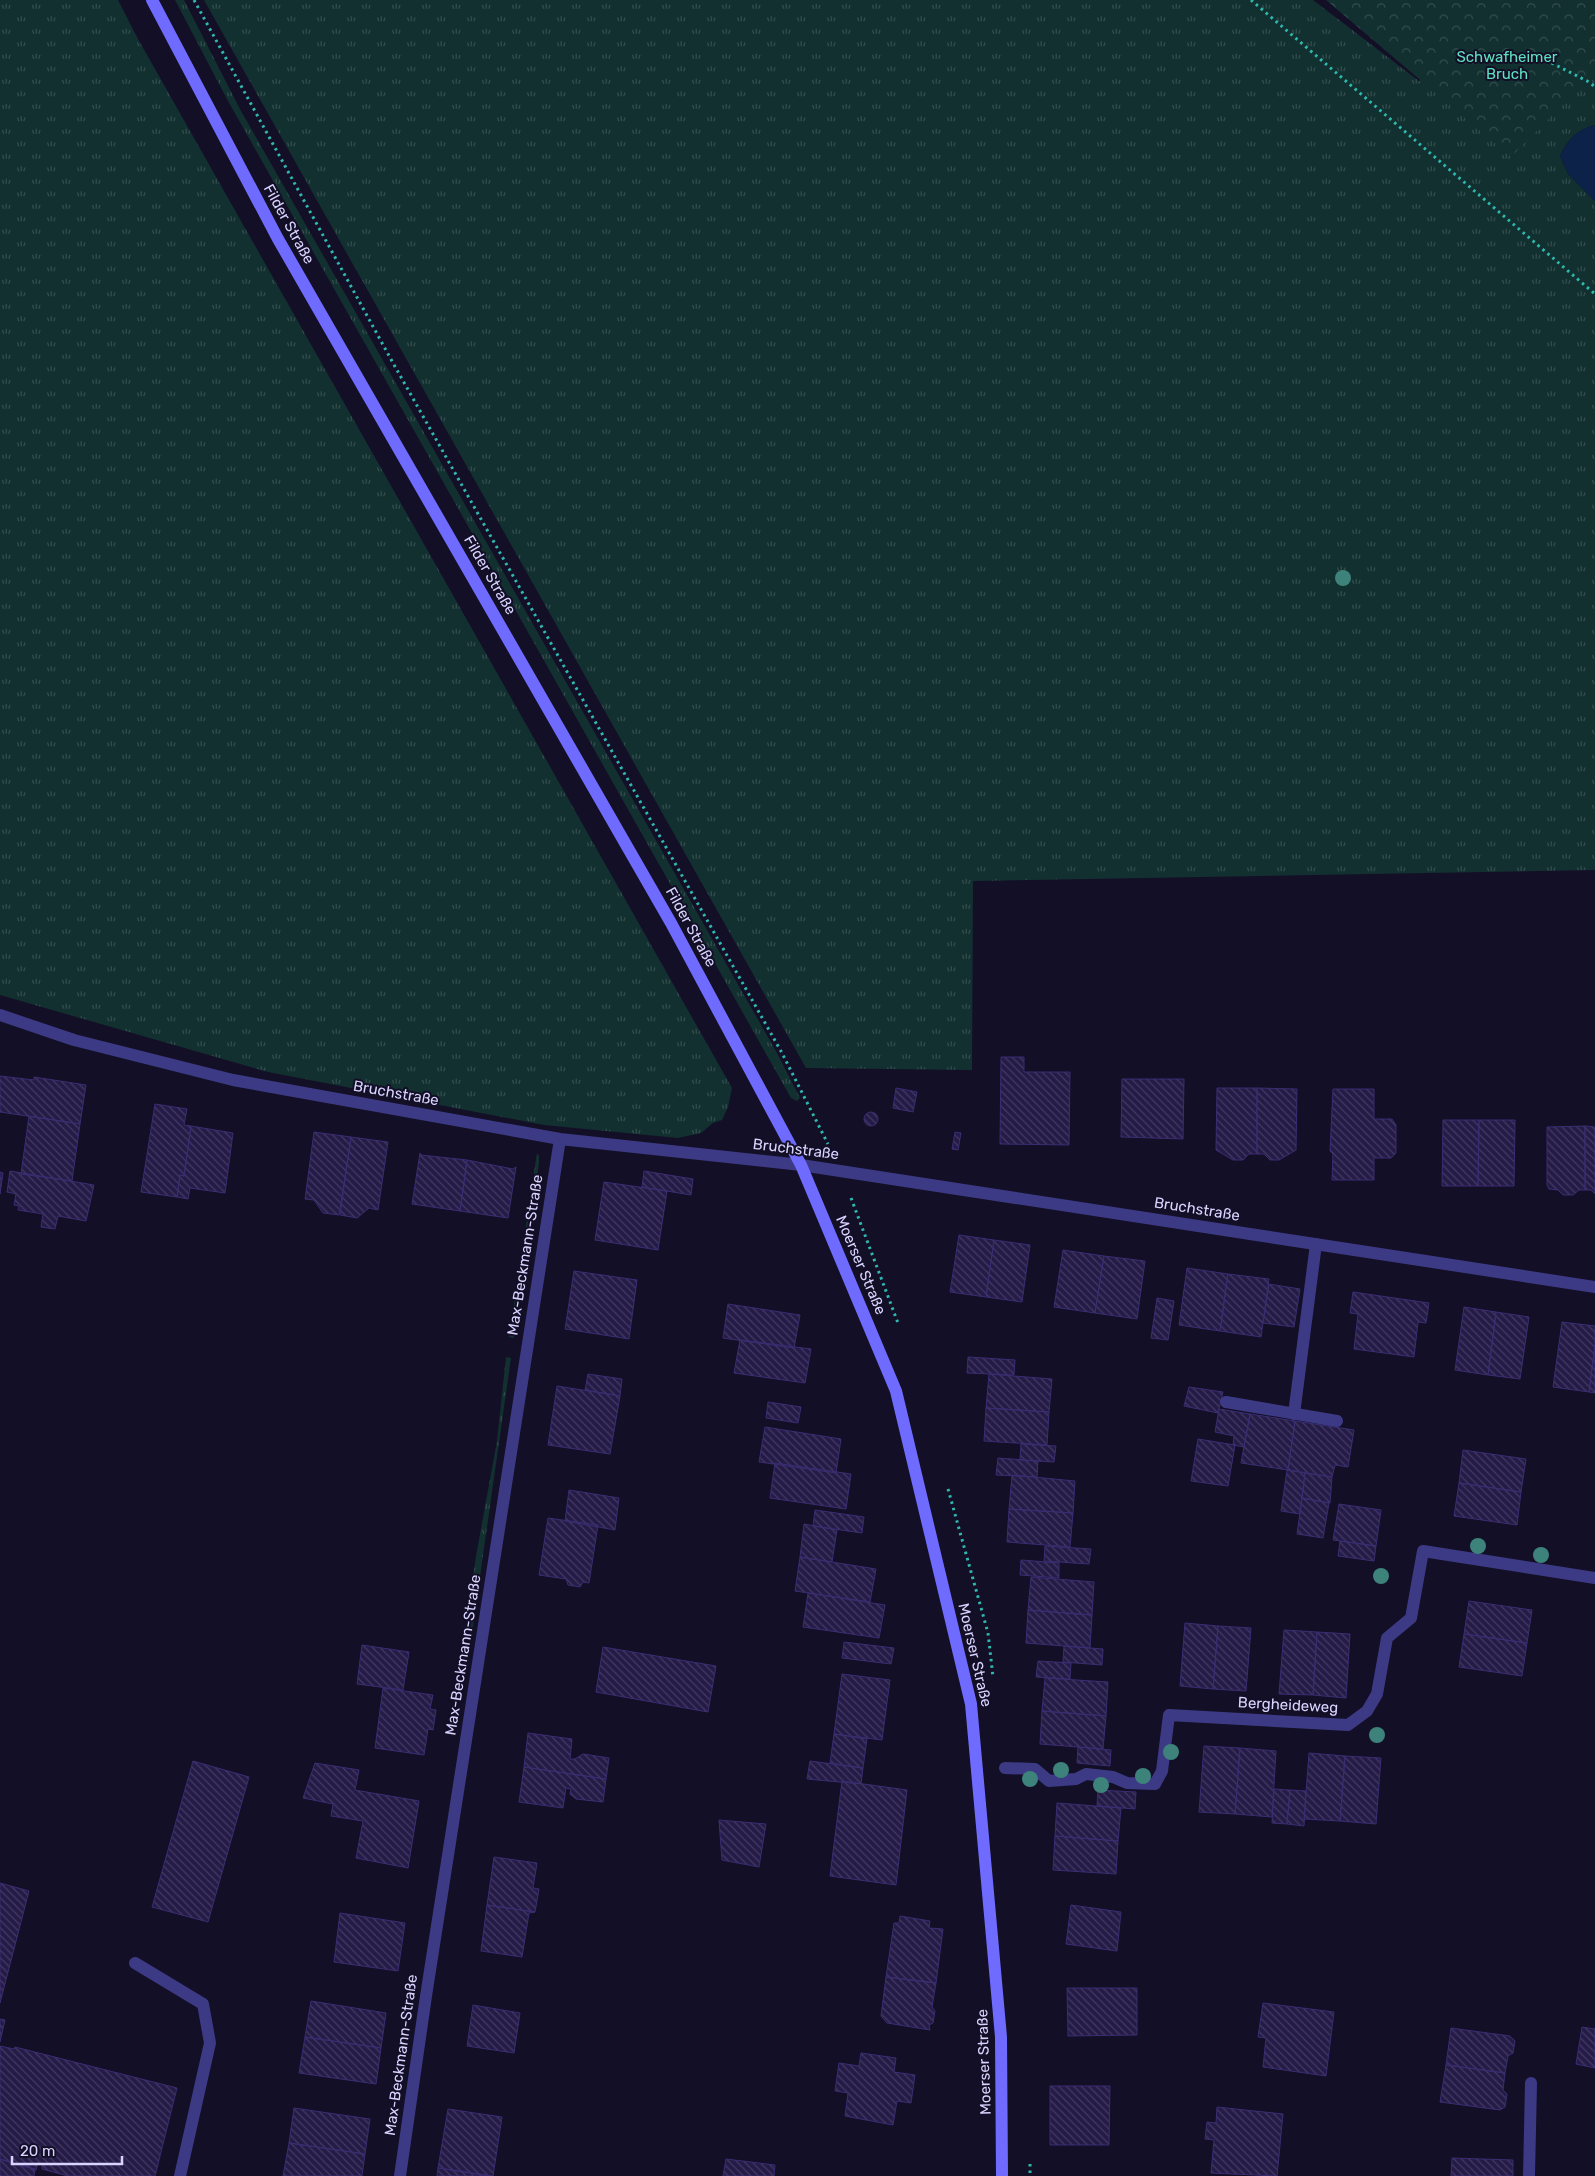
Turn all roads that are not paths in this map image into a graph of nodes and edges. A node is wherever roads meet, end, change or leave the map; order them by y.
1 (152, 0) edge
2 (0, 1015) edge
3 (560, 1139) junction
4 (801, 1165) junction
5 (1316, 1244) junction
6 (1595, 1287) edge
7 (1226, 1402) dead end
8 (1294, 1414) junction
9 (1337, 1421) dead end
10 (1595, 1578) edge
11 (1005, 1768) dead end
12 (135, 1963) dead end
13 (1532, 2083) dead end
14 (180, 2176) edge
15 (400, 2176) edge
16 (1002, 2176) edge
17 (1528, 2176) edge

1 - 4 street, Filder Straße
2 - 3 street, Bruchstraße
3 - 4 street, Bruchstraße
3 - 15 street, Max-Beckmann-Straße
4 - 5 street, Bruchstraße
4 - 16 street, Moerser Straße
5 - 6 street, Bruchstraße
5 - 8 street
7 - 8 street
8 - 9 street
10 - 11 street, Bergheideweg
12 - 14 street
13 - 17 street

